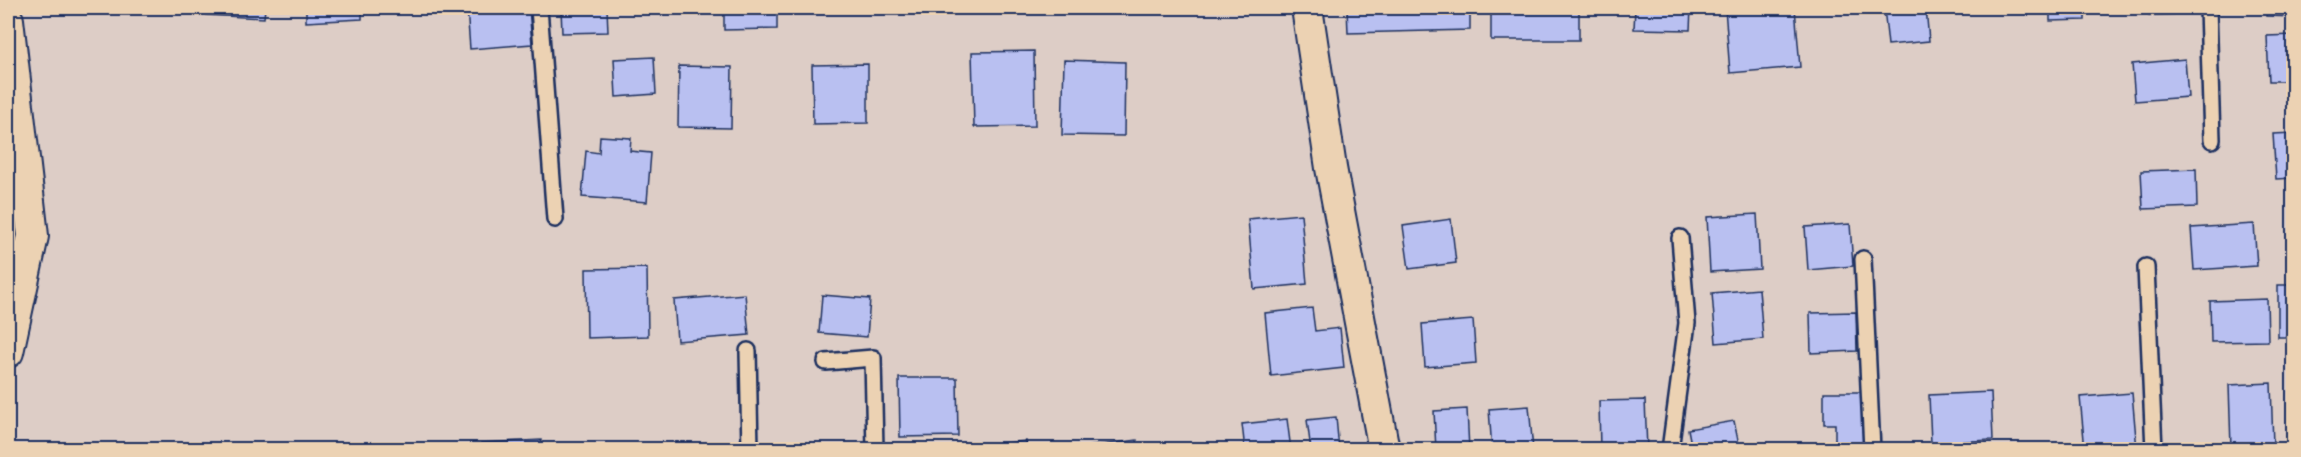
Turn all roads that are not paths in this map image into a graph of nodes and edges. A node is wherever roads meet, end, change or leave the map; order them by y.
1 (538, 8) edge
2 (1307, 8) edge
3 (2208, 8) edge
4 (8, 20) edge
5 (2212, 140) dead end
6 (555, 219) dead end
7 (1680, 238) dead end
8 (1863, 259) dead end
9 (2146, 267) dead end
10 (748, 351) dead end
11 (8, 352) edge
12 (826, 362) dead end
13 (750, 450) edge
14 (875, 450) edge
15 (1384, 450) edge
16 (1670, 450) edge
17 (1872, 450) edge
18 (2154, 450) edge

1 - 6 lane
2 - 15 street
3 - 5 lane
4 - 11 street
7 - 16 lane
8 - 17 lane
9 - 18 lane
10 - 13 lane
12 - 14 lane

